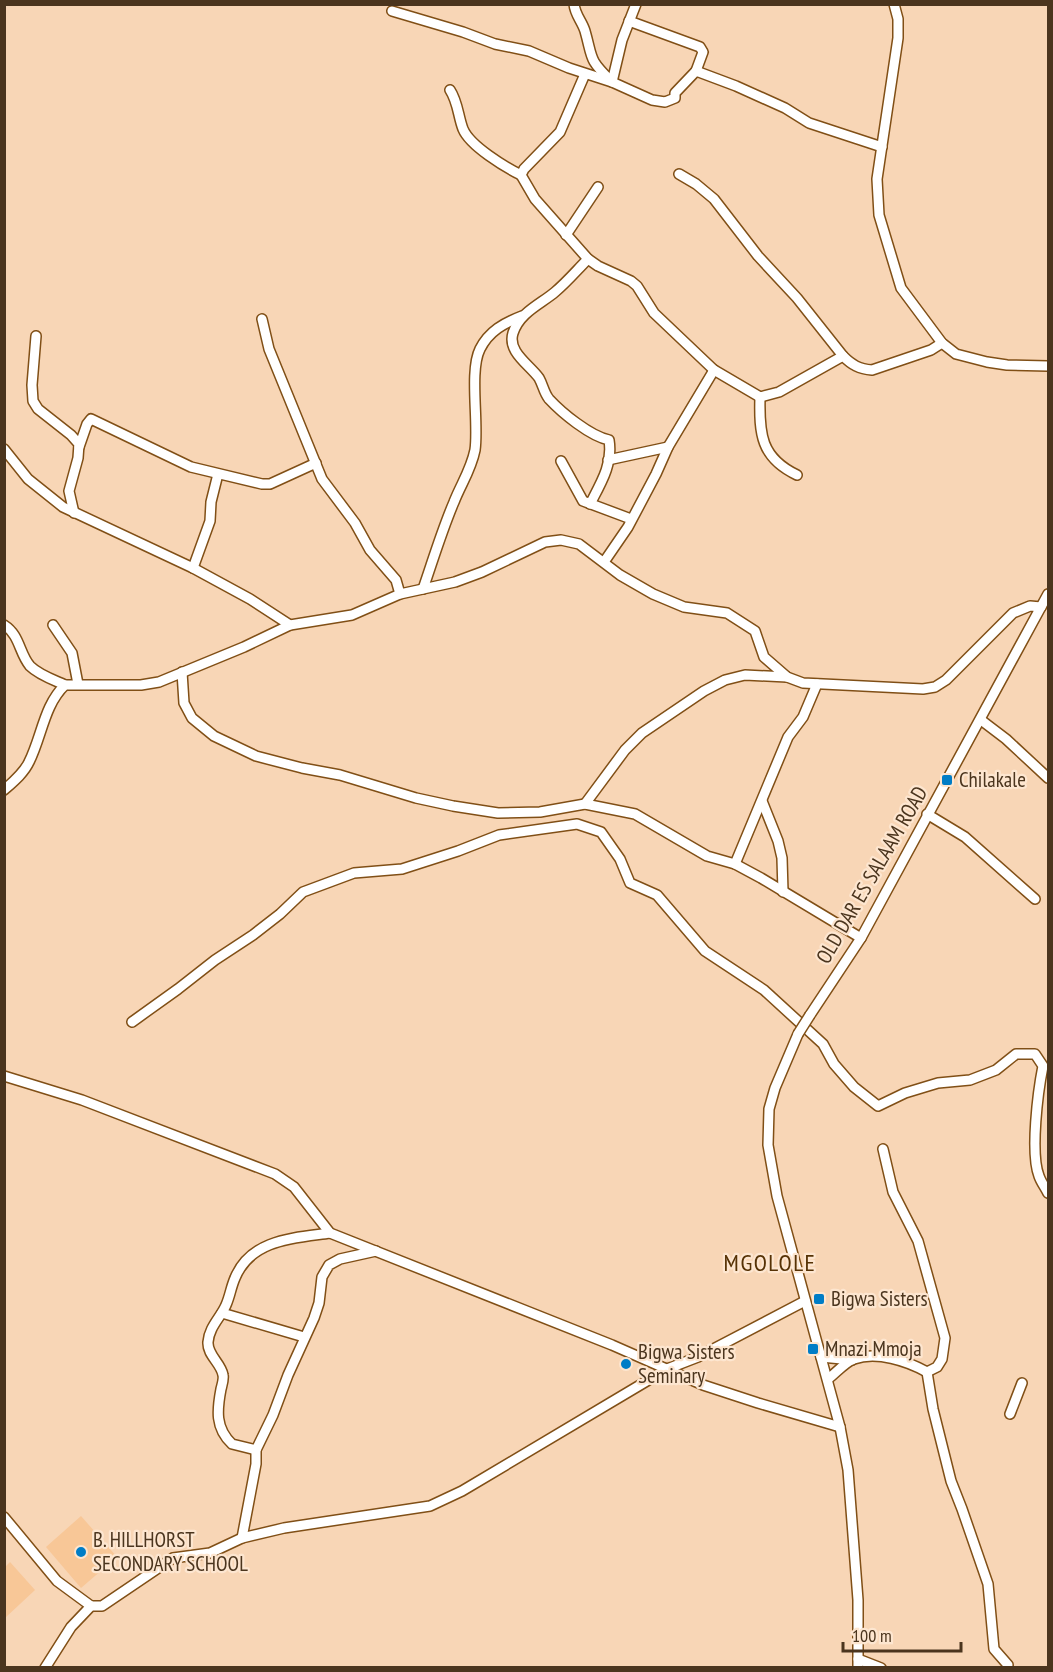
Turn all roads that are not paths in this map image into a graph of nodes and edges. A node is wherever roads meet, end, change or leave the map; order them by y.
1 (574, 4) edge
2 (636, 4) edge
3 (894, 4) edge
4 (392, 11) dead end
5 (629, 21) junction
6 (696, 71) junction
7 (585, 74) junction
8 (612, 82) junction
9 (450, 90) dead end
10 (882, 147) junction
11 (679, 174) dead end
12 (521, 175) junction
13 (598, 187) dead end
14 (566, 235) junction
15 (588, 259) junction
16 (524, 315) junction
17 (262, 319) dead end
18 (36, 336) dead end
19 (942, 344) junction
20 (843, 356) junction
21 (1048, 366) edge
22 (714, 370) junction
23 (760, 397) junction
24 (79, 447) junction
25 (668, 447) junction
26 (4, 449) edge
27 (608, 460) junction
28 (561, 461) dead end
29 (316, 463) junction
30 (218, 474) junction
31 (797, 475) dead end
32 (590, 504) junction
33 (74, 513) junction
34 (631, 519) junction
35 (604, 562) junction
36 (193, 568) junction
37 (423, 589) junction
38 (400, 594) junction
39 (1048, 594) edge
40 (1041, 607) junction
41 (4, 625) edge
42 (53, 625) dead end
43 (290, 625) junction
44 (182, 672) junction
45 (787, 677) junction
46 (78, 684) junction
47 (817, 684) junction
48 (65, 685) junction
49 (981, 720) junction
50 (1048, 778) edge
51 (4, 790) edge
52 (762, 801) junction
53 (585, 804) junction
54 (927, 814) junction
55 (735, 864) junction
56 (783, 892) junction
57 (1035, 898) dead end
58 (861, 938) junction
59 (132, 1022) dead end
60 (4, 1076) edge
61 (883, 1149) dead end
62 (1048, 1193) edge
63 (330, 1233) junction
64 (376, 1251) junction
65 (805, 1301) junction
66 (222, 1313) junction
67 (304, 1337) junction
68 (821, 1357) junction
69 (852, 1360) junction
70 (667, 1369) junction
71 (927, 1372) junction
72 (828, 1379) junction
73 (1022, 1383) dead end
74 (1010, 1414) dead end
75 (840, 1427) junction
76 (256, 1450) junction
77 (4, 1517) edge
78 (242, 1538) junction
79 (91, 1606) junction
80 (858, 1663) edge
81 (1008, 1665) dead end
82 (45, 1668) edge
83 (881, 1668) edge

1 - 8 street
2 - 5 street
3 - 10 street
4 - 7 street
5 - 6 street
5 - 8 street
6 - 8 street
6 - 10 street
7 - 8 street
7 - 12 street
9 - 12 street
10 - 19 street
11 - 20 street
12 - 14 street
13 - 14 street
14 - 15 street
15 - 16 street
15 - 22 street
16 - 27 street
16 - 37 street
17 - 29 street
18 - 24 street
19 - 20 street
19 - 21 street
20 - 23 street
22 - 23 street
22 - 25 street
23 - 31 street
24 - 30 street
24 - 33 street
25 - 27 street
25 - 34 street
26 - 33 street
27 - 32 street
28 - 32 street
29 - 30 street
29 - 38 street
30 - 36 street
32 - 34 street
33 - 36 street
34 - 35 street
35 - 37 street
35 - 45 street
36 - 43 street
37 - 38 street
38 - 43 street
39 - 40 street, OLD DAR ES SALAAM ROAD
40 - 47 street
40 - 49 street, OLD DAR ES SALAAM ROAD
41 - 48 street
42 - 46 street
43 - 44 street
44 - 46 street
44 - 53 street
45 - 47 street
45 - 53 street
46 - 48 street
47 - 52 street
48 - 51 street
49 - 50 street
49 - 54 street, OLD DAR ES SALAAM ROAD
52 - 55 street
52 - 56 street
53 - 55 street
54 - 57 street
54 - 58 street, OLD DAR ES SALAAM ROAD
55 - 56 street
56 - 58 street
58 - 65 street, OLD DAR ES SALAAM ROAD, bridge
59 - 62 street
60 - 63 street
61 - 71 street
63 - 64 street
63 - 66 street
64 - 67 street
64 - 70 street
65 - 68 street
65 - 70 street
66 - 67 street
66 - 76 street
67 - 76 street
68 - 69 street
68 - 72 street
69 - 71 street
69 - 72 street
70 - 75 street
70 - 78 street
71 - 81 street
72 - 75 street
73 - 74 street
75 - 80 street
76 - 78 street
77 - 79 street
78 - 79 street
79 - 82 street
80 - 83 street

